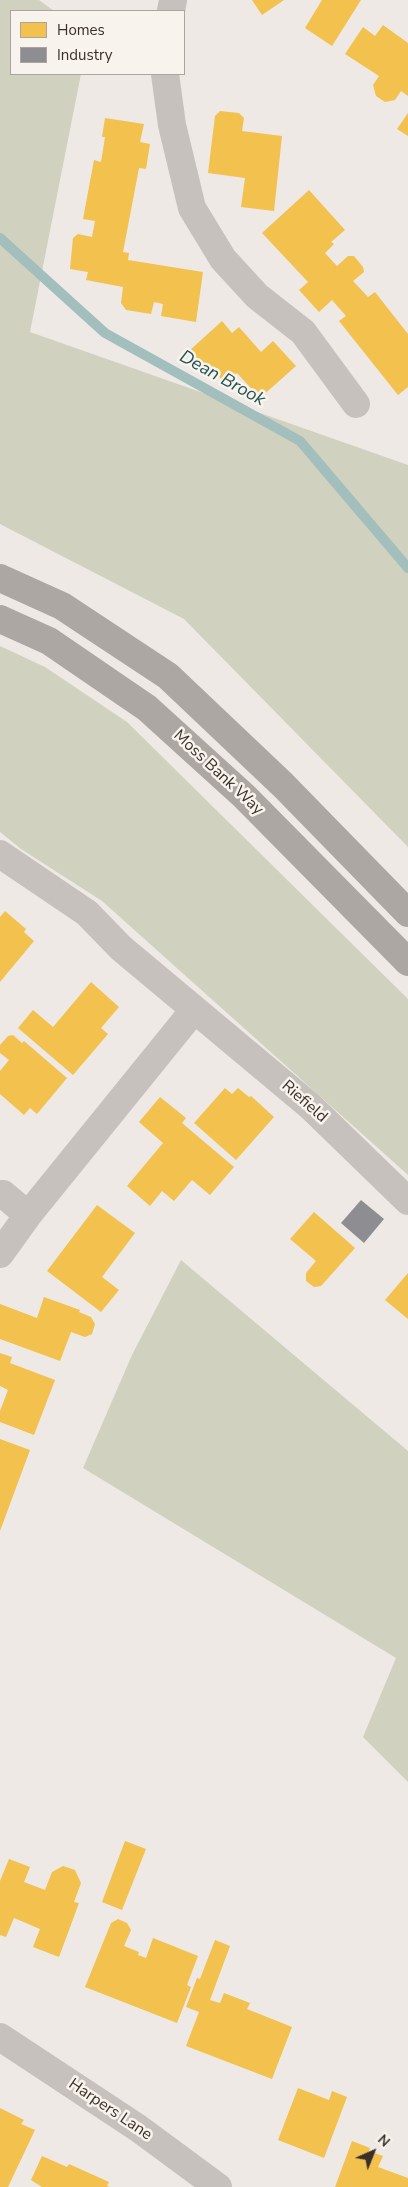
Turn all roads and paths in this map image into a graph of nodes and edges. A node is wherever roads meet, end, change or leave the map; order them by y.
1 (165, 75) edge
2 (341, 397) dead end
3 (0, 578) edge
4 (0, 619) edge
5 (0, 854) edge
6 (408, 913) edge
7 (408, 962) edge
8 (194, 1010) junction
9 (3, 1194) dead end
10 (408, 1201) edge
11 (28, 1215) junction
12 (0, 1254) edge
13 (0, 2037) edge
14 (218, 2187) edge

1 - 2 street
3 - 6 highway
4 - 7 highway, Moss Bank Way
5 - 8 street, Riefield
8 - 10 street, Riefield
8 - 11 street
9 - 11 street
11 - 12 street
13 - 14 street, Harpers Lane

